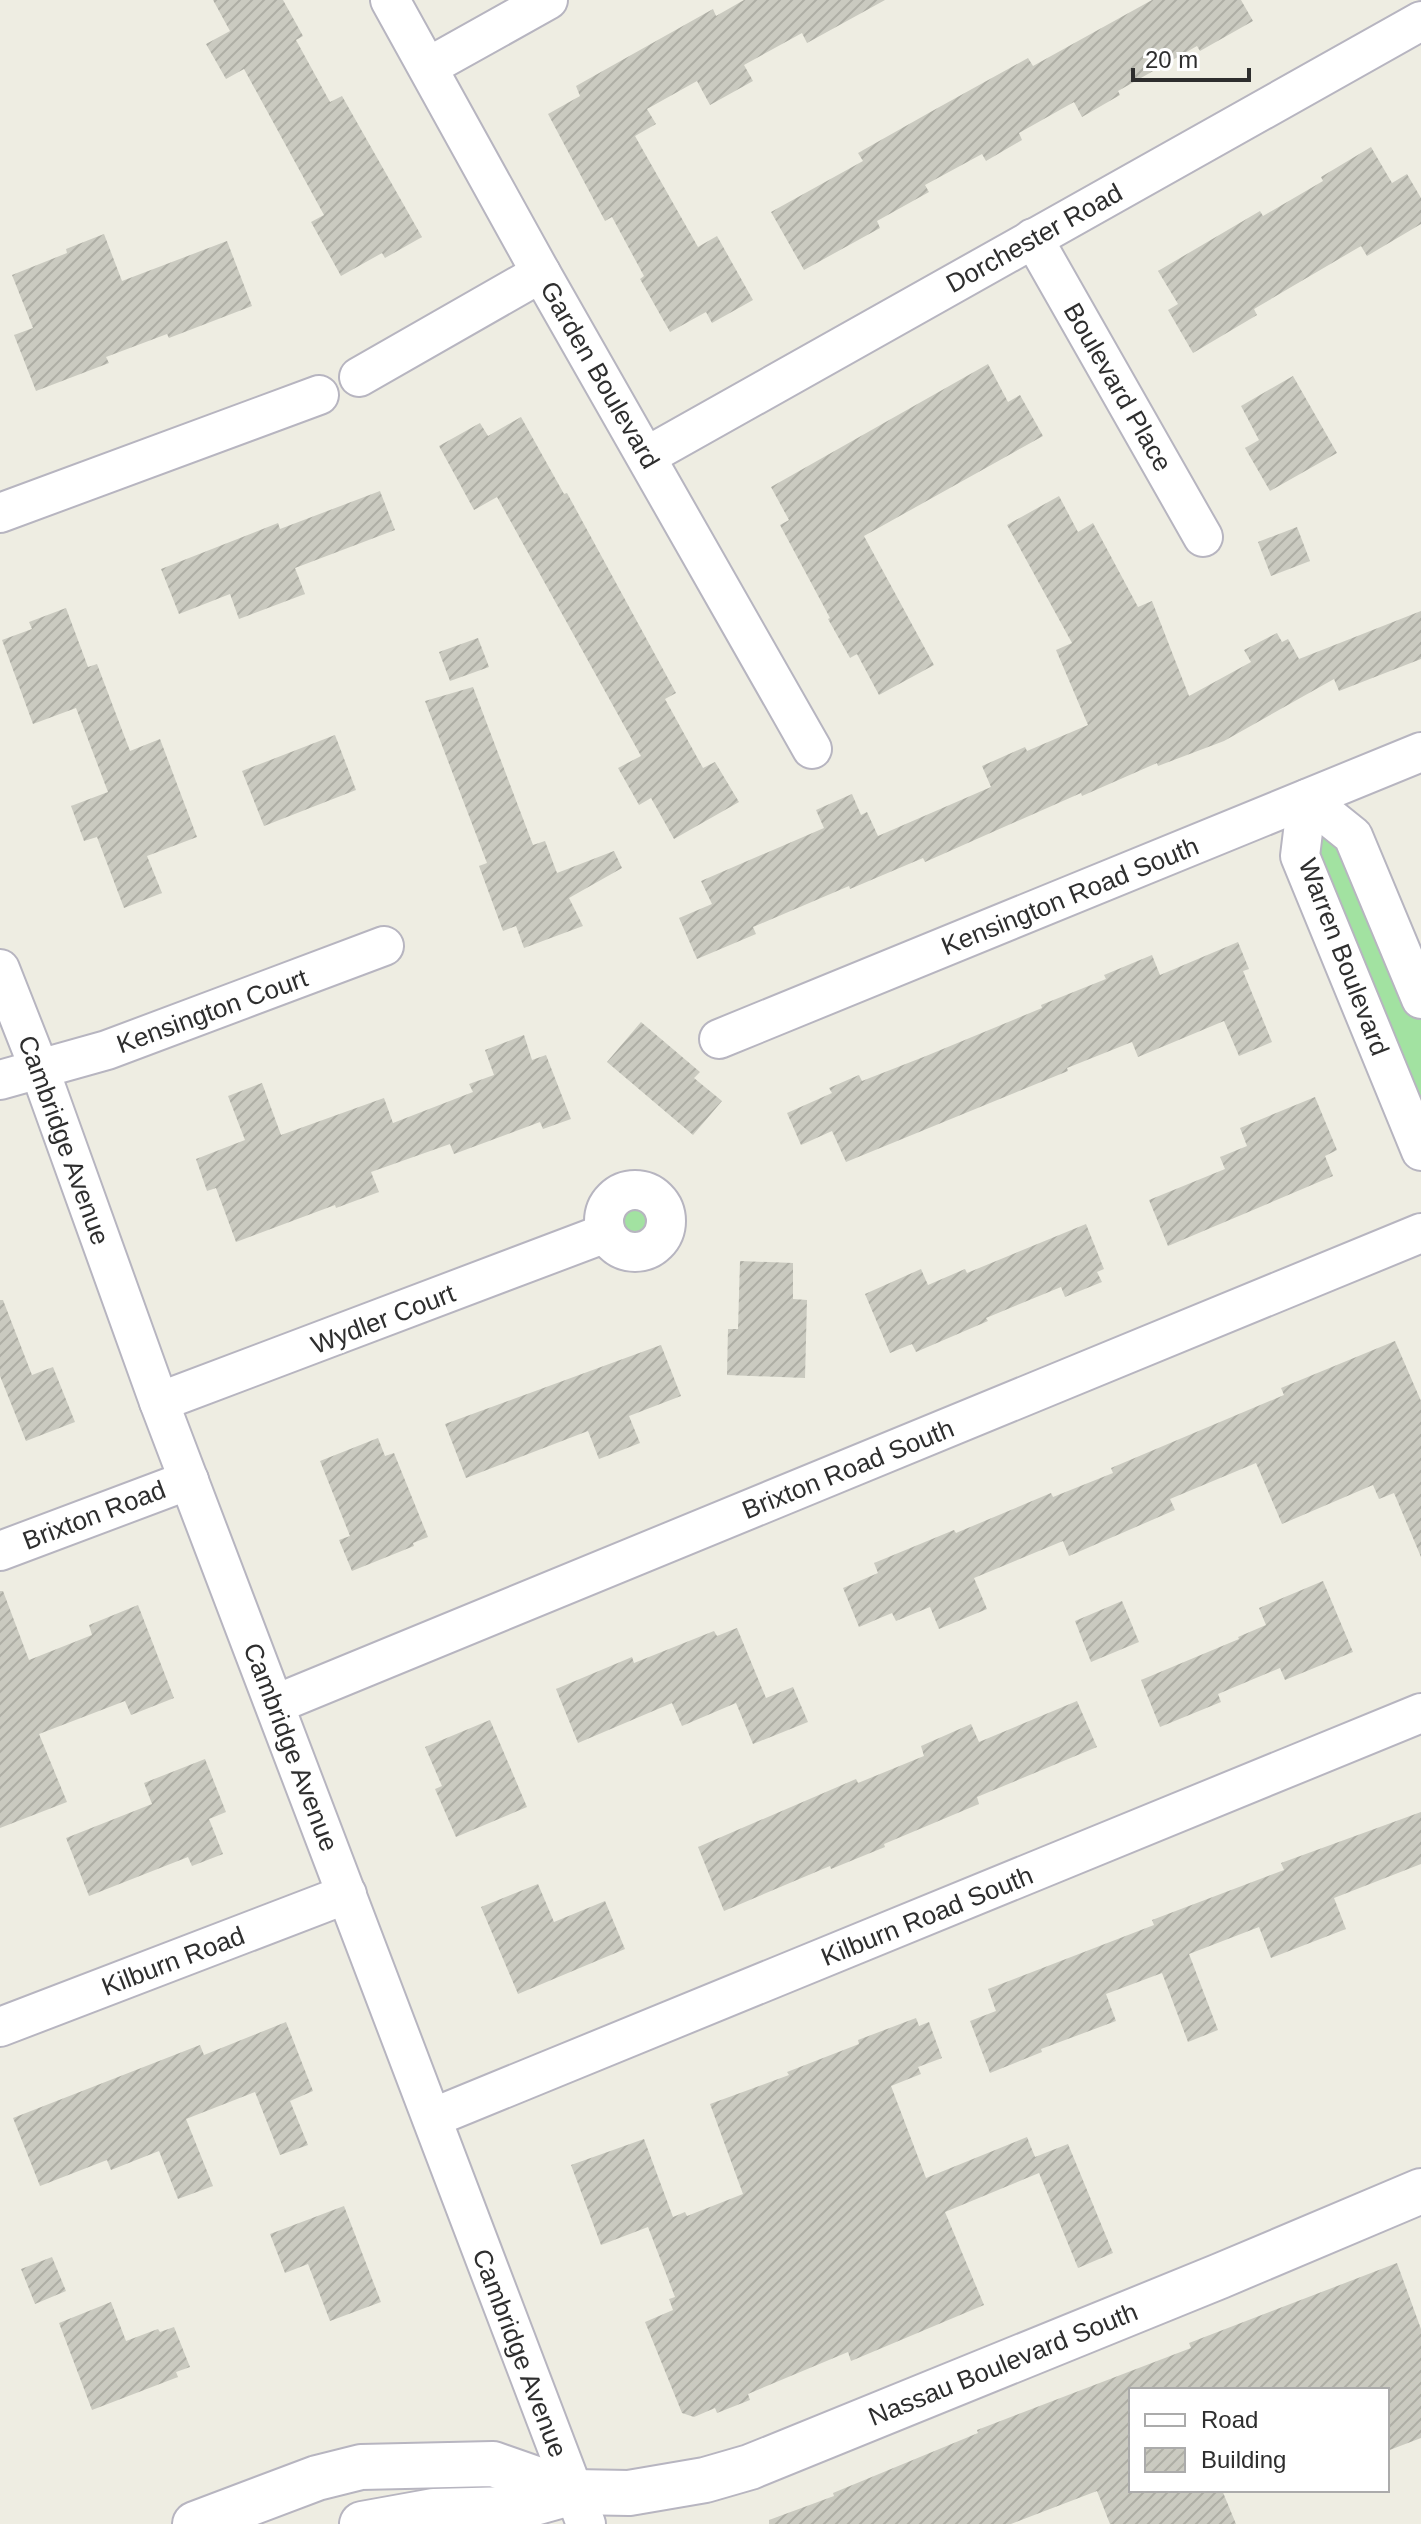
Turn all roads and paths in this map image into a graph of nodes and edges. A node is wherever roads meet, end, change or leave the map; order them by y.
1 (390, 0) edge
2 (548, 0) edge
3 (1421, 21) edge
4 (428, 67) junction
5 (1033, 238) junction
6 (541, 273) junction
7 (359, 377) dead end
8 (319, 395) dead end
9 (647, 456) junction
10 (0, 513) edge
11 (1203, 537) dead end
12 (812, 749) dead end
13 (1421, 752) edge
14 (1307, 799) junction
15 (384, 946) dead end
16 (0, 969) edge
17 (1421, 999) edge
18 (719, 1039) dead end
19 (39, 1068) junction
20 (0, 1080) edge
21 (1421, 1151) edge
22 (606, 1233) dead end
23 (1421, 1233) edge
24 (159, 1402) junction
25 (189, 1480) junction
26 (0, 1551) edge
27 (276, 1704) junction
28 (1421, 1713) edge
29 (347, 1894) junction
30 (0, 2027) edge
31 (432, 2118) junction
32 (1421, 2191) edge
33 (580, 2508) edge
34 (195, 2524) edge
35 (362, 2524) edge

1 - 4 street, Garden Boulevard
2 - 4 street
3 - 5 street, Dorchester Road
4 - 6 street, Garden Boulevard
5 - 9 street, Dorchester Road
5 - 11 street, Boulevard Place
6 - 7 street
6 - 9 street, Garden Boulevard
8 - 10 street
9 - 12 street, Garden Boulevard
13 - 14 street, Kensington Road South
14 - 17 street, Warren Boulevard
14 - 18 street, Kensington Road South
14 - 21 street, Warren Boulevard
15 - 19 street, Kensington Court
16 - 19 street, Cambridge Avenue
19 - 20 street, Kensington Court
19 - 24 street, Cambridge Avenue
22 - 24 street, Wydler Court
23 - 27 street, Brixton Road South
24 - 25 street, Cambridge Avenue
25 - 26 street, Brixton Road
25 - 27 street, Cambridge Avenue
27 - 29 street, Cambridge Avenue
28 - 31 street, Kilburn Road South
29 - 30 street, Kilburn Road
29 - 31 street, Cambridge Avenue
31 - 33 street, Cambridge Avenue
32 - 33 main road, Nassau Boulevard South
33 - 34 main road
33 - 35 main road

